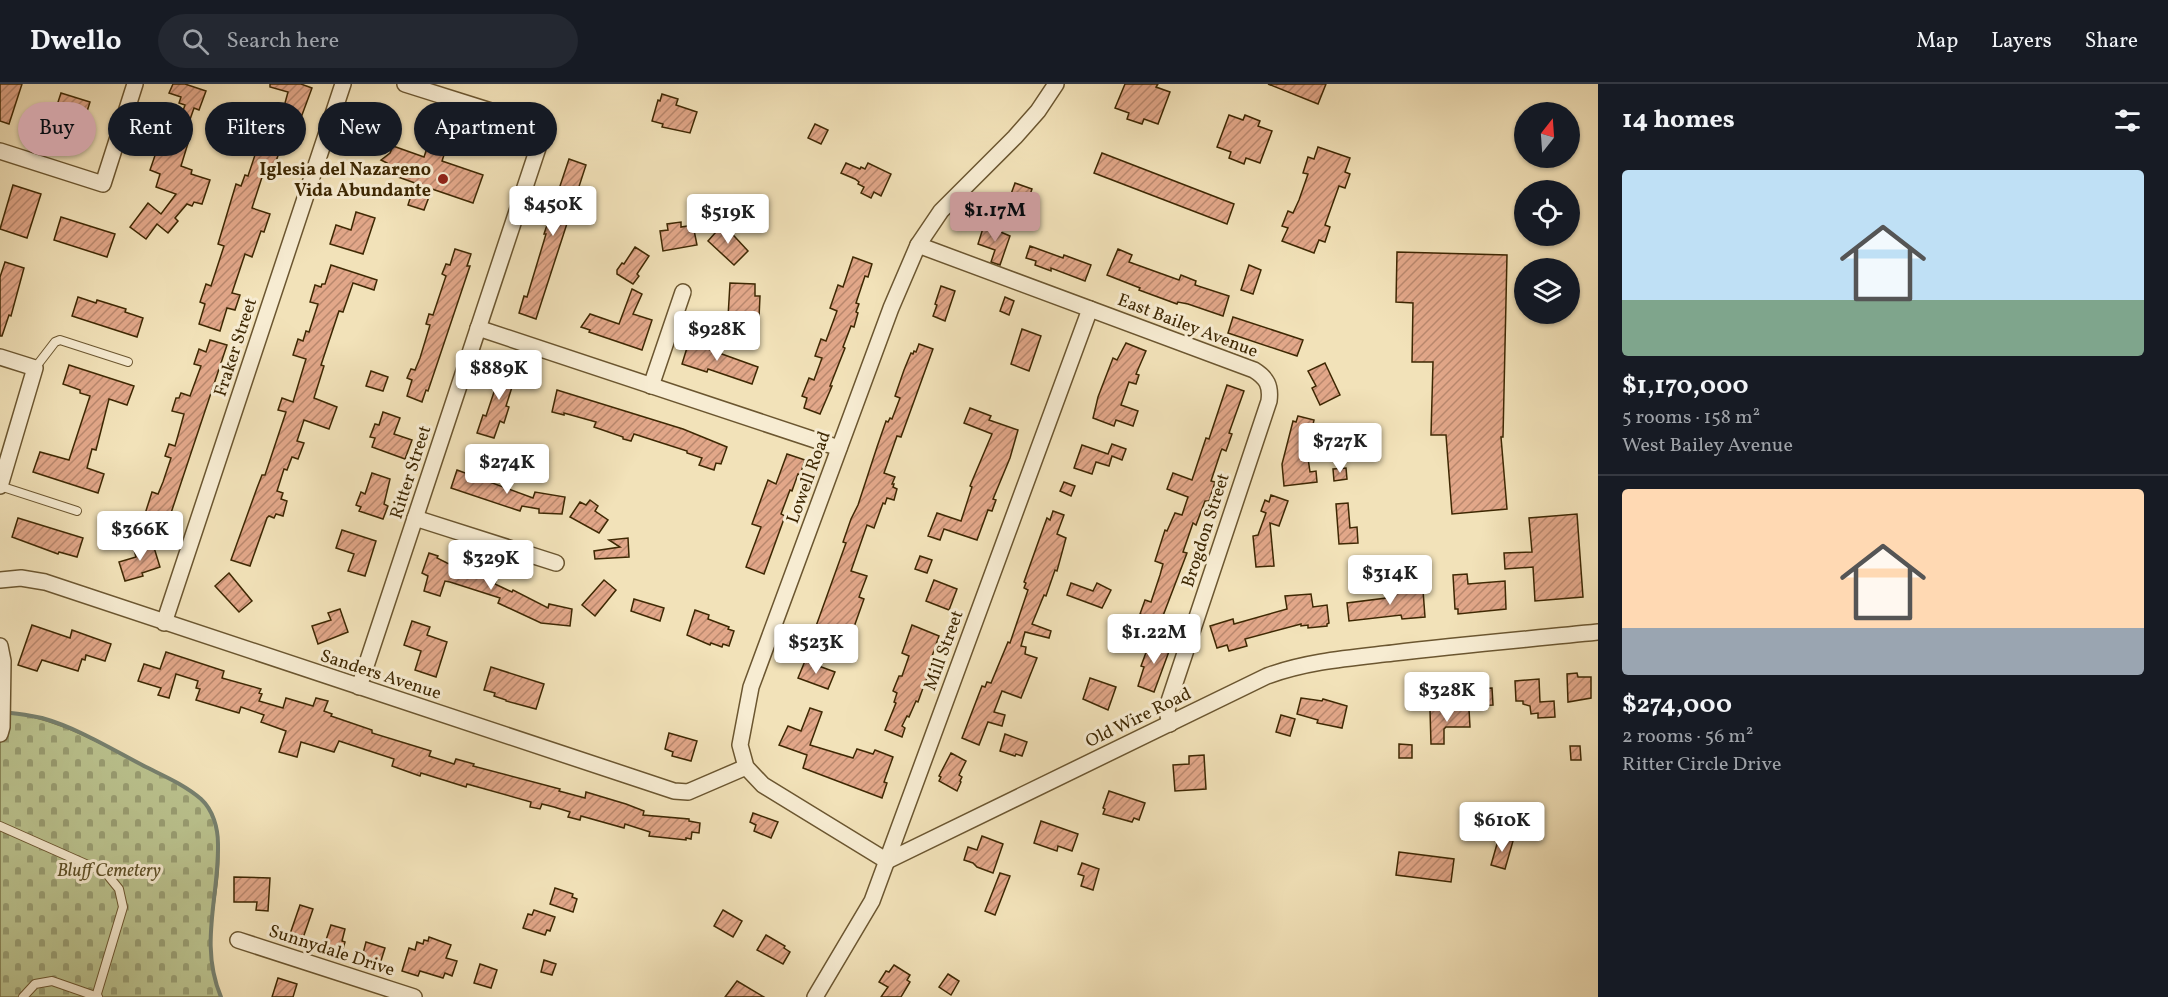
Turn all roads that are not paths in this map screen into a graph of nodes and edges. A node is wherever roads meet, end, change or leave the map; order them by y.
1 (135, 84) edge
2 (343, 84) edge
3 (405, 84) edge
4 (1056, 84) edge
5 (0, 151) edge
6 (918, 245) junction
7 (682, 291) dead end
8 (1090, 309) junction
9 (478, 328) junction
10 (0, 357) edge
11 (128, 362) dead end
12 (35, 368) junction
13 (1268, 383) joint
14 (651, 386) junction
15 (839, 448) junction
16 (0, 486) edge
17 (77, 511) dead end
18 (416, 518) junction
19 (556, 563) dead end
20 (0, 580) edge
21 (164, 623) junction
22 (1598, 632) edge
23 (0, 645) edge
24 (360, 687) junction
25 (1170, 724) junction
26 (0, 734) edge
27 (746, 767) junction
28 (0, 826) edge
29 (887, 861) junction
30 (238, 940) dead end
31 (23, 997) edge
32 (97, 997) edge
33 (414, 997) edge
34 (815, 997) edge

1 - 5 street
2 - 21 street, Fraker Street
3 - 9 street, Ritter Street
4 - 6 street, Lowell Road
6 - 8 street, East Bailey Avenue
6 - 15 street, Lowell Road
7 - 14 street
8 - 13 street, East Bailey Avenue
8 - 29 street, Mill Street
9 - 14 street
9 - 18 street, Ritter Street
10 - 12 street
11 - 12 lane
12 - 16 street
13 - 25 street, Brogdon Street
14 - 15 street
15 - 27 street, Lowell Road
16 - 17 lane
18 - 19 street
18 - 24 street, Ritter Street
20 - 21 street, Sanders Avenue
21 - 24 street, Sanders Avenue
22 - 25 street, Old Wire Road
23 - 26 street
24 - 27 street, Sanders Avenue
25 - 29 street, Old Wire Road
27 - 29 street
28 - 32 lane
29 - 34 street, Mill Street
30 - 33 street, Sunnydale Drive
31 - 32 lane

